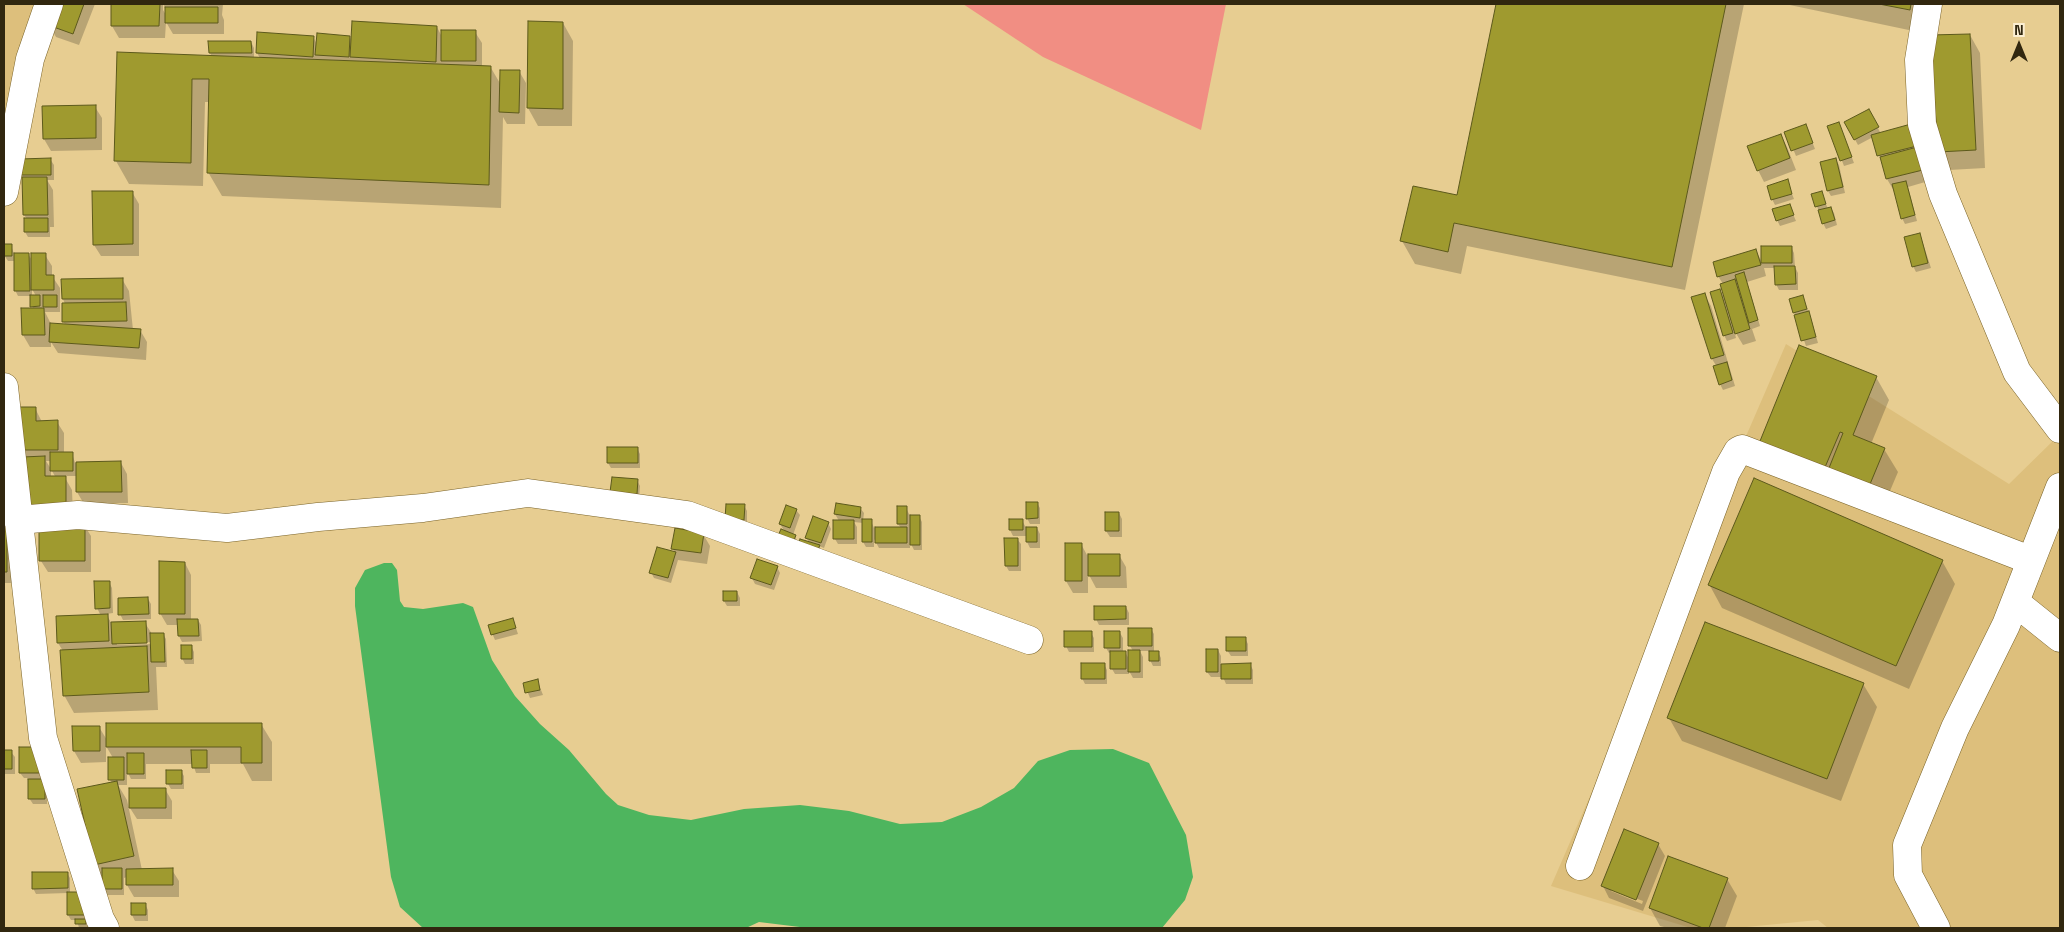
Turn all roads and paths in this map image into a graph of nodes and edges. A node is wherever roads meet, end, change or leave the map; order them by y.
1 (49, 4) edge
2 (1928, 4) edge
3 (4, 192) edge
4 (4, 387) edge
5 (2060, 429) edge
6 (2060, 487) edge
7 (18, 520) junction
8 (2030, 560) junction
9 (2015, 602) junction
10 (2060, 638) edge
11 (1029, 640) dead end
12 (1580, 866) dead end
13 (105, 928) edge
14 (1936, 928) edge

1 - 3 street
2 - 5 street
4 - 7 street
6 - 8 street
7 - 11 street
7 - 13 street
8 - 9 street
8 - 12 street
9 - 10 street
9 - 14 street

